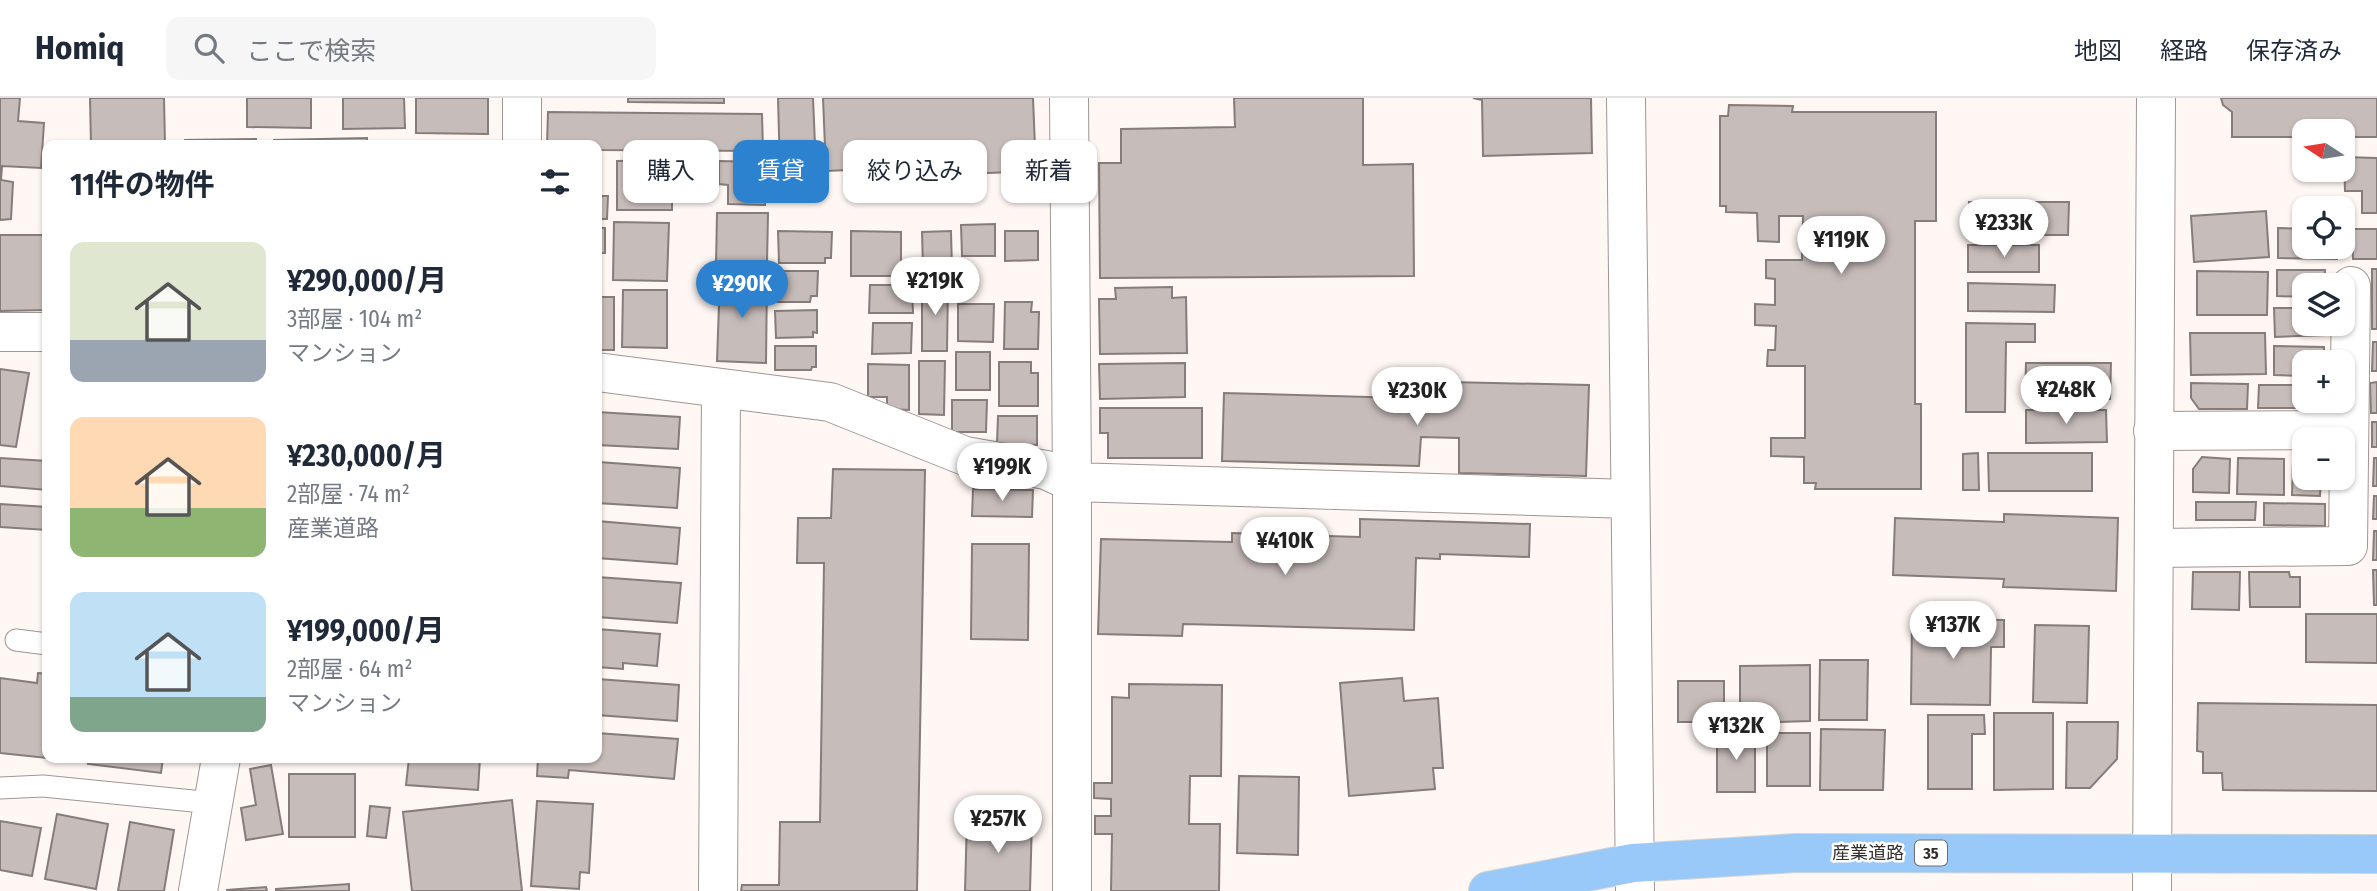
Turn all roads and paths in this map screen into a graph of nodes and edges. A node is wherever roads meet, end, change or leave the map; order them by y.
1 (522, 98) edge
2 (1069, 98) edge
3 (1626, 98) edge
4 (2156, 98) edge
5 (522, 140) edge
6 (0, 331) edge
7 (42, 332) edge
8 (2350, 336) edge
9 (602, 373) edge
10 (721, 388) junction
11 (2349, 427) edge
12 (2292, 430) edge
13 (2153, 431) junction
14 (1072, 482) junction
15 (2348, 490) edge
16 (1630, 499) junction
17 (2154, 548) junction
18 (16, 640) dead end
19 (42, 643) edge
20 (220, 763) edge
21 (0, 788) edge
22 (213, 803) junction
23 (2377, 854) edge
24 (2152, 872) edge
25 (1634, 877) edge
26 (198, 891) edge
27 (718, 891) edge
28 (1072, 891) edge
29 (1488, 891) edge

1 - 5 street
2 - 14 street
3 - 16 street
4 - 13 street
6 - 7 street
8 - 11 street
9 - 10 street
10 - 14 street
10 - 27 street
12 - 13 street
13 - 17 street
14 - 16 street
14 - 28 street
15 - 17 street
16 - 25 street
17 - 24 street
18 - 19 lane
20 - 22 street
21 - 22 lane
22 - 26 street
23 - 24 main road, 産業道路 / 35
24 - 25 main road, 産業道路 / 35
25 - 29 main road, 産業道路 / 35

